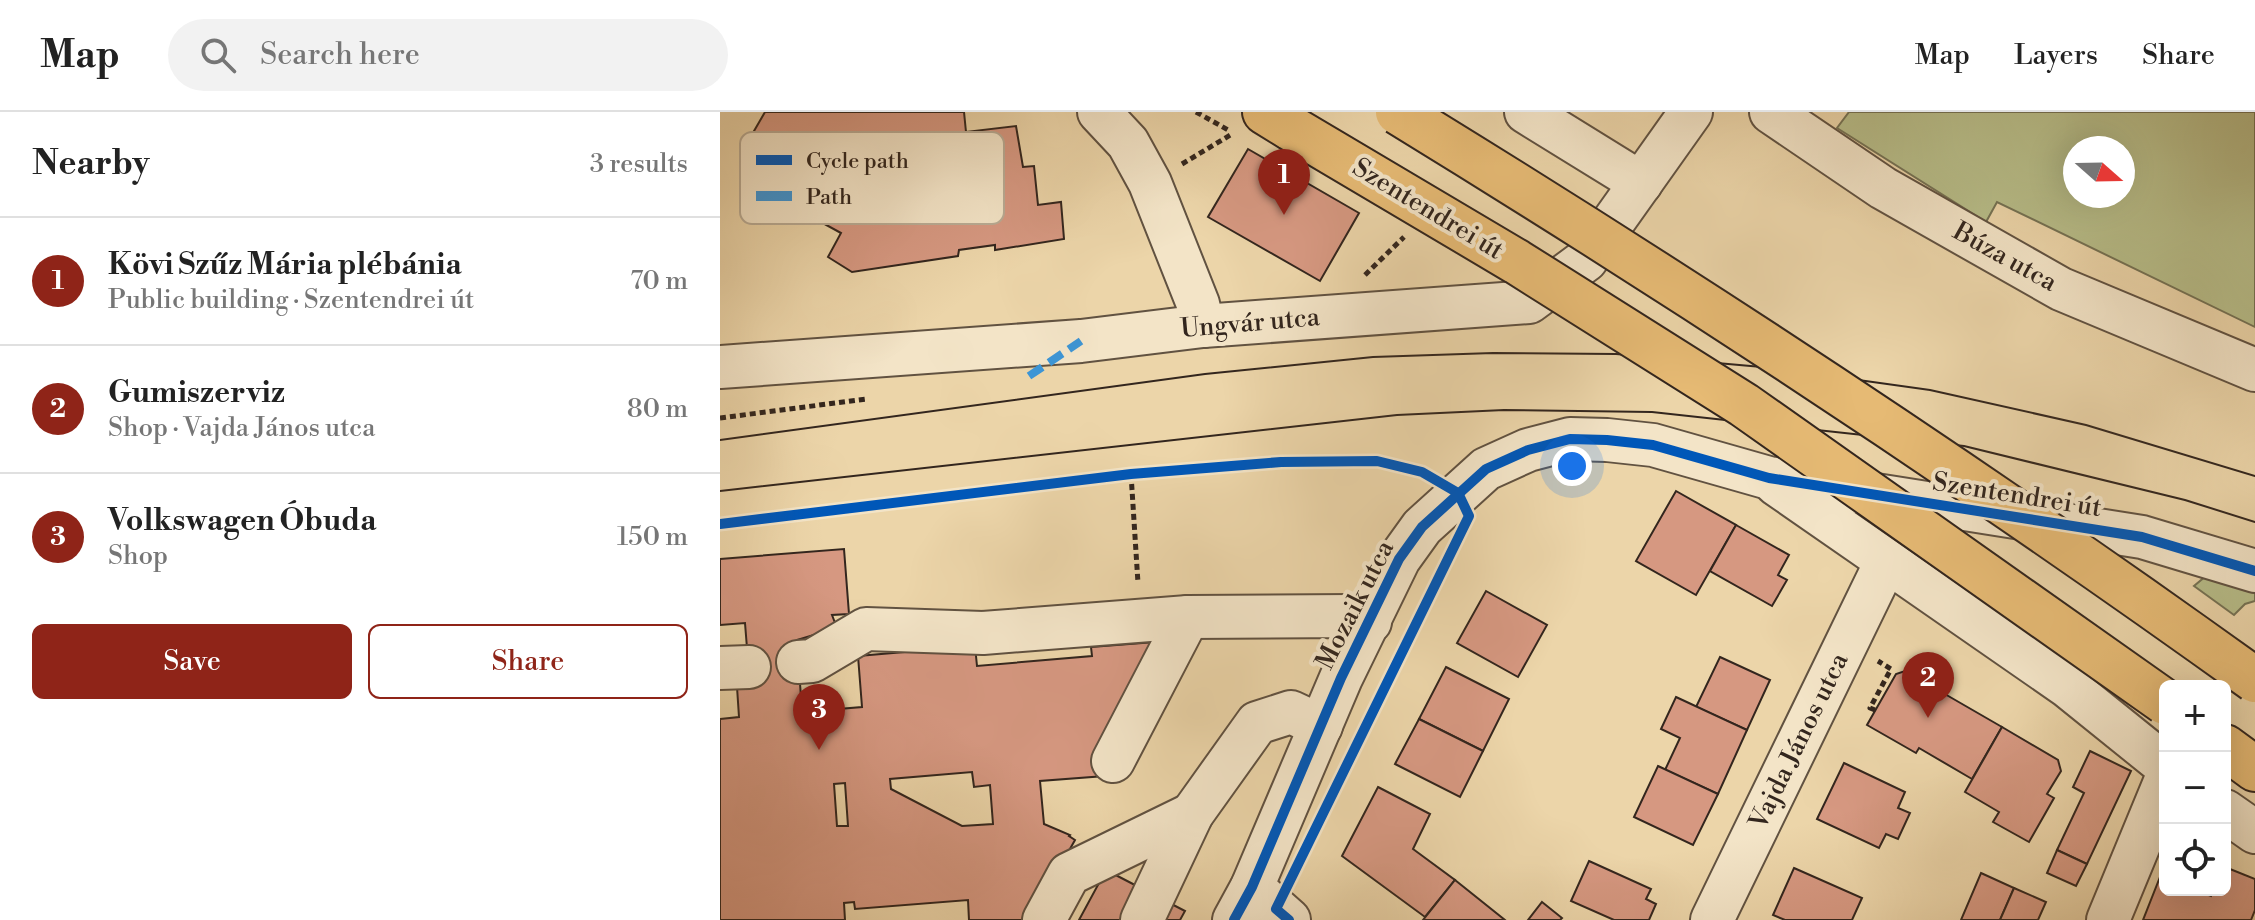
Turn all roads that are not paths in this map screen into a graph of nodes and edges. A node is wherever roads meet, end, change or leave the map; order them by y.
1 (1099, 112) edge
2 (1398, 112) edge
3 (1526, 112) edge
4 (1691, 112) edge
5 (1771, 112) edge
6 (1278, 120) edge
7 (1641, 183) junction
8 (1203, 326) junction
9 (720, 367) edge
10 (2255, 370) edge
11 (1769, 478) junction
12 (2018, 518) junction
13 (1886, 562) junction
14 (2255, 571) edge
15 (1188, 617) junction
16 (1370, 622) junction
17 (1989, 633) junction
18 (798, 662) dead end
19 (2255, 680) edge
20 (2159, 698) edge
21 (1321, 726) junction
22 (2231, 751) edge
23 (2159, 760) edge
24 (1113, 761) dead end
25 (2255, 769) edge
26 (2159, 797) edge
27 (1192, 814) junction
28 (2231, 815) edge
29 (2255, 832) edge
30 (1263, 909) edge
31 (1044, 920) edge
32 (1142, 920) edge
33 (1712, 920) edge
34 (2108, 920) edge

1 - 8 street
2 - 19 main road, Szentendrei út, bridge
3 - 7 street
4 - 7 street, Ungvár utca
5 - 10 street, Búza utca
6 - 20 main road, Szentendrei út, bridge
7 - 8 street, Ungvár utca
8 - 9 street, Ungvár utca
11 - 12 street, Szentendrei út
11 - 13 street
11 - 16 street, Mozaik utca
12 - 14 street, Szentendrei út
12 - 17 street
13 - 17 street
13 - 33 street, Vajda János utca
15 - 16 street
15 - 18 street
15 - 24 street
16 - 21 street, Mozaik utca
17 - 23 street
21 - 27 street
21 - 30 street, Mozaik utca
22 - 25 main road
26 - 34 street
27 - 31 street
27 - 32 street
28 - 29 street

